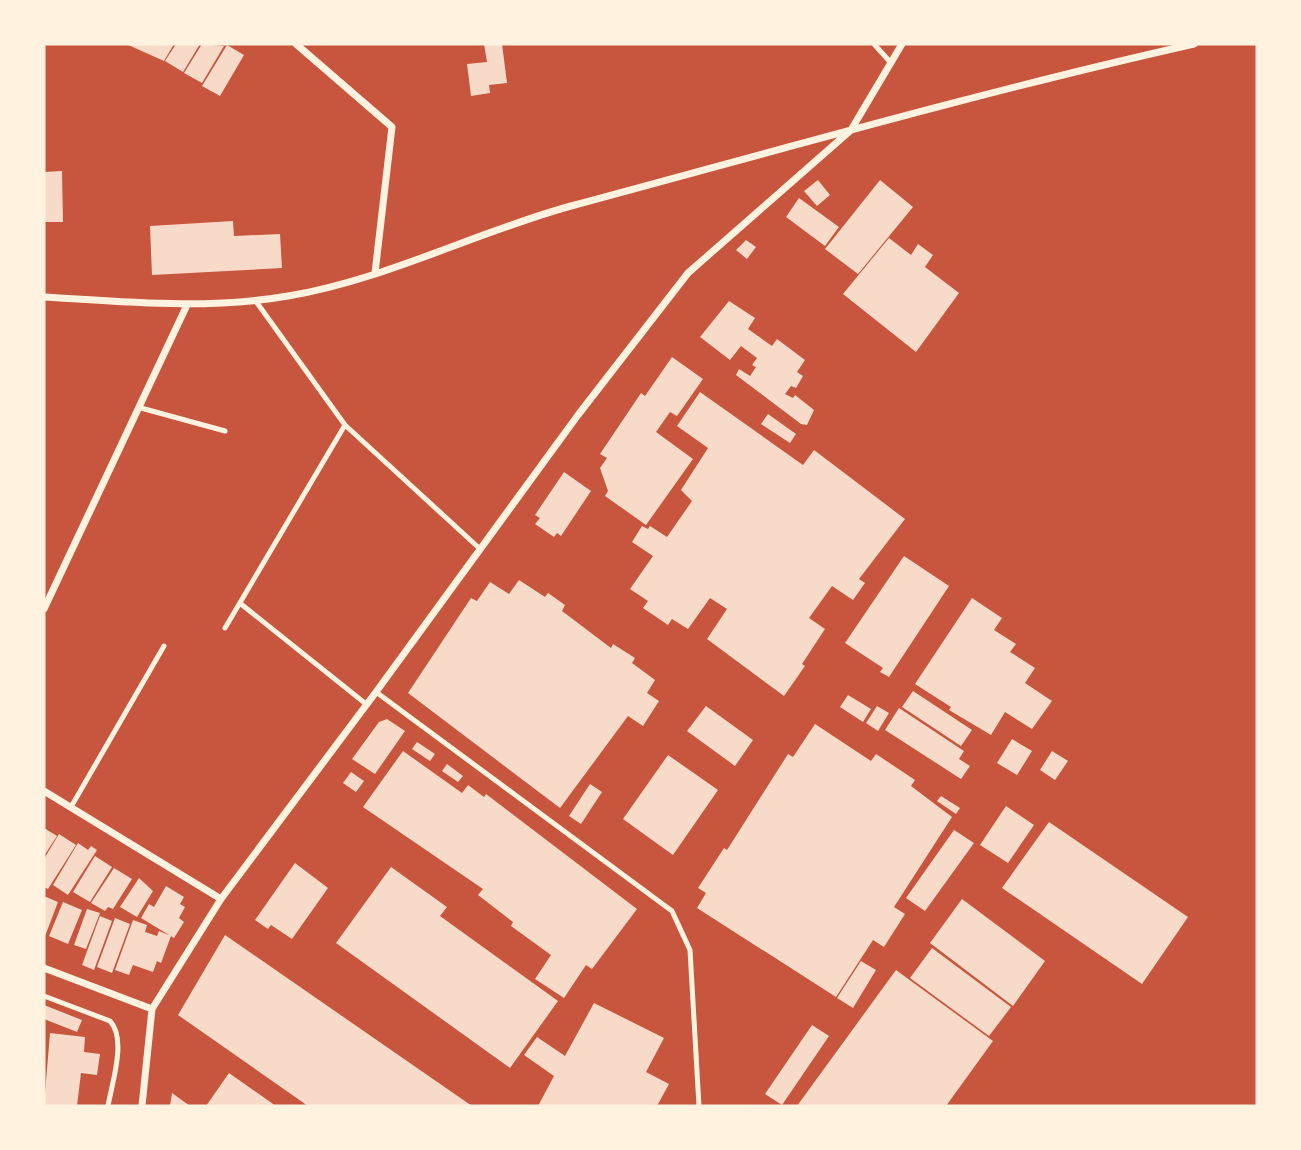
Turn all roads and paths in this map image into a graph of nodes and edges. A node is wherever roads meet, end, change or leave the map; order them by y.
1 (296, 44) edge
2 (874, 44) edge
3 (902, 44) edge
4 (1194, 44) edge
5 (891, 63) junction
6 (851, 130) junction
7 (375, 273) junction
8 (44, 297) edge
9 (255, 300) junction
10 (187, 305) junction
11 (141, 408) junction
12 (345, 425) junction
13 (225, 431) dead end
14 (479, 548) junction
15 (241, 604) junction
16 (44, 609) edge
17 (225, 628) dead end
18 (164, 646) dead end
19 (376, 692) junction
20 (366, 704) junction
21 (44, 791) edge
22 (71, 807) junction
23 (221, 899) junction
24 (44, 968) edge
25 (44, 996) edge
26 (152, 1009) junction
27 (108, 1106) edge
28 (142, 1106) edge
29 (699, 1106) edge

1 - 7 street
2 - 5 lane
3 - 5 street
4 - 6 street
5 - 6 street
6 - 7 street
6 - 14 street
7 - 9 street
8 - 10 street
9 - 10 street
9 - 12 lane
10 - 11 street
11 - 13 lane
11 - 16 street
12 - 14 lane
12 - 15 lane
14 - 19 street
15 - 17 lane
15 - 20 lane
18 - 22 lane
19 - 20 street
19 - 29 lane
20 - 23 street
21 - 22 street
22 - 23 street
23 - 26 street
24 - 26 street
25 - 27 lane
26 - 28 street

